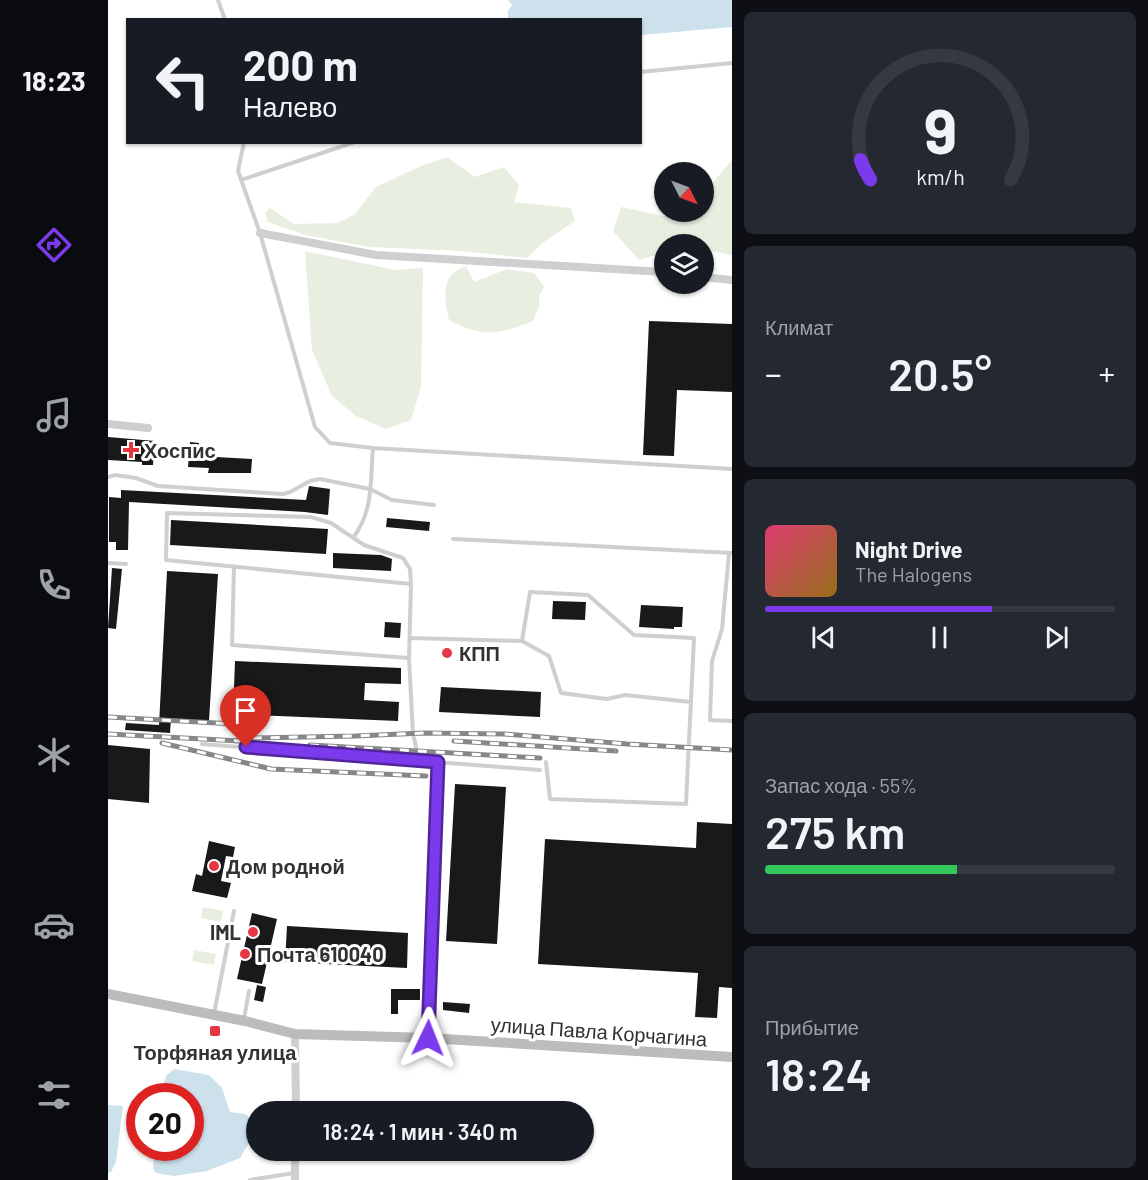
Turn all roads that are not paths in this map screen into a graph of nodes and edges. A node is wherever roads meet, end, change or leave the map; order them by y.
1 (218, 0) edge
2 (224, 18) edge
3 (732, 63) edge
4 (642, 72) edge
5 (244, 144) edge
6 (349, 144) edge
7 (241, 180) junction
8 (260, 233) junction
9 (654, 271) edge
10 (714, 278) edge
11 (732, 280) edge
12 (108, 424) edge
13 (148, 428) dead end
14 (373, 448) junction
15 (732, 469) edge
16 (108, 477) edge
17 (370, 489) junction
18 (434, 505) dead end
19 (353, 538) junction
20 (453, 539) dead end
21 (731, 553) edge
22 (108, 563) edge
23 (126, 564) dead end
24 (234, 566) junction
25 (411, 584) junction
26 (410, 638) junction
27 (522, 641) junction
28 (409, 658) junction
29 (691, 702) junction
30 (732, 721) edge
31 (202, 744) dead end
32 (419, 760) junction
33 (438, 762) junction
34 (546, 762) dead end
35 (540, 770) dead end
36 (234, 911) dead end
37 (249, 991) dead end
38 (108, 994) edge
39 (213, 1015) junction
40 (244, 1020) junction
41 (296, 1034) junction
42 (428, 1038) junction
43 (732, 1057) edge
44 (296, 1101) edge
45 (295, 1176) edge
46 (250, 1180) edge

1 - 2 lane
3 - 4 lane
5 - 7 lane
6 - 7 lane
7 - 8 lane
8 - 9 street
8 - 14 lane
10 - 11 street
12 - 13 street
14 - 15 lane
14 - 17 lane
16 - 17 lane
17 - 18 lane
17 - 19 lane
19 - 24 lane
19 - 25 lane
20 - 21 lane
21 - 30 lane
22 - 23 lane
24 - 25 lane
24 - 28 lane
25 - 26 lane
26 - 27 lane
26 - 28 lane
27 - 29 lane
27 - 29 lane
28 - 32 lane
29 - 34 lane
31 - 32 lane
32 - 33 lane
33 - 35 lane
33 - 42 lane
36 - 39 lane
37 - 40 lane
38 - 39 main road, улица Павла Корчагина
39 - 40 main road, улица Павла Корчагина
40 - 41 main road, улица Павла Корчагина
41 - 42 main road, улица Павла Корчагина
41 - 44 street
42 - 43 main road, улица Павла Корчагина
45 - 46 lane

